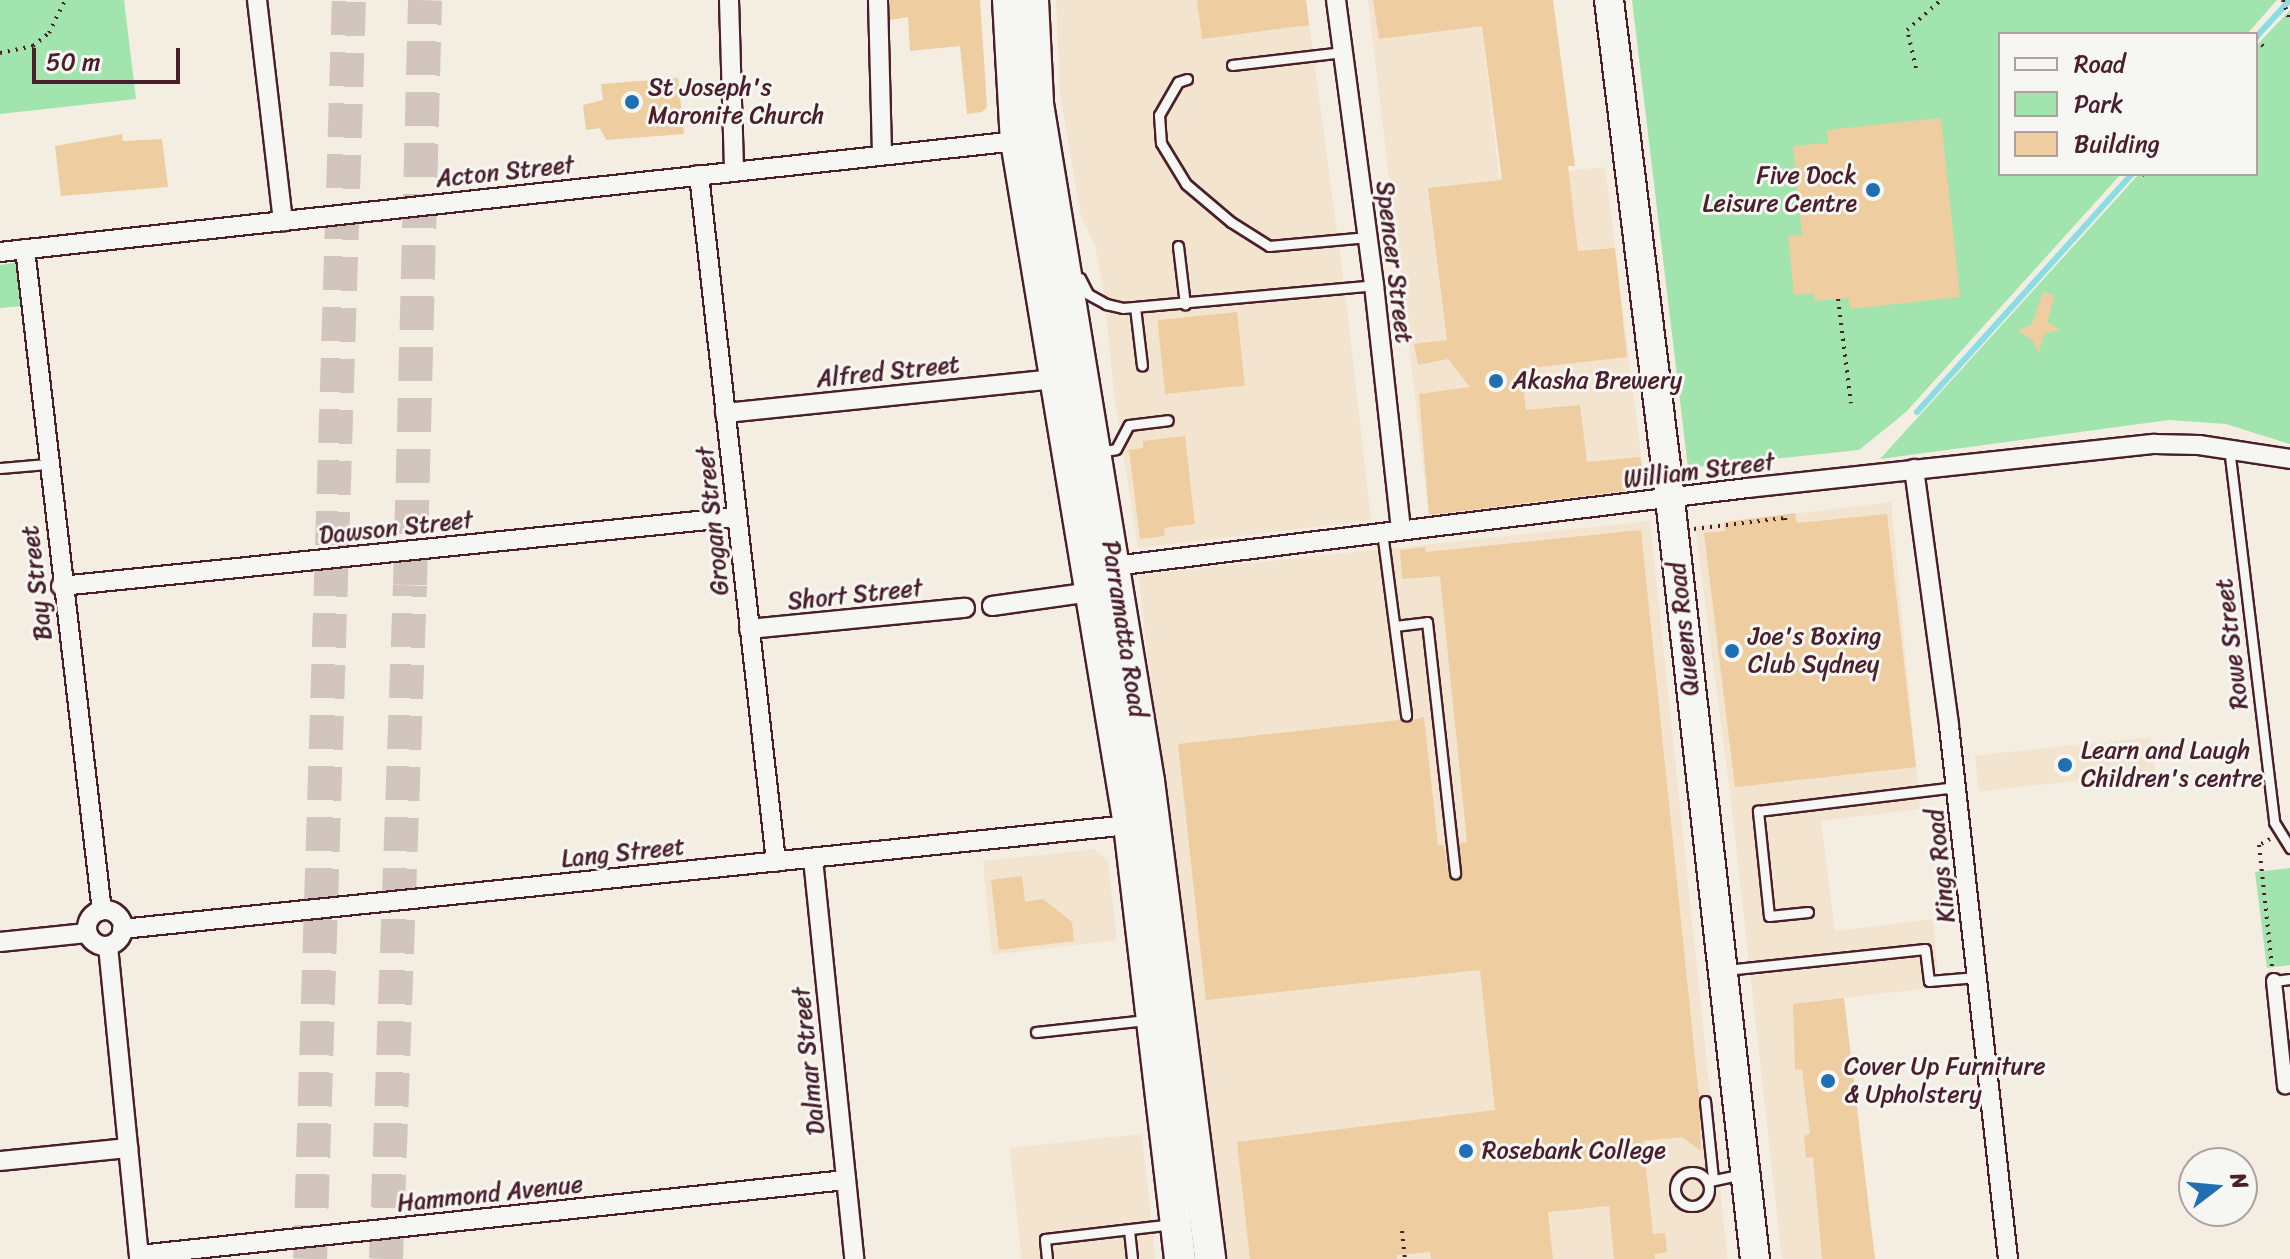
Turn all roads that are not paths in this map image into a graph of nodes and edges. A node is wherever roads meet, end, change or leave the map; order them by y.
1 (257, 0) edge
2 (729, 0) edge
3 (878, 0) edge
4 (1008, 0) edge
5 (1033, 0) edge
6 (1336, 0) edge
7 (1609, 0) edge
8 (1343, 52) junction
9 (1232, 65) dead end
10 (1187, 79) dead end
11 (1016, 141) junction
12 (882, 155) junction
13 (734, 171) junction
14 (699, 175) junction
15 (283, 221) junction
16 (1055, 221) junction
17 (1368, 237) junction
18 (1178, 246) dead end
19 (25, 249) junction
20 (0, 252) edge
21 (1374, 285) junction
22 (1185, 305) junction
23 (1135, 307) junction
24 (1142, 366) dead end
25 (1055, 379) junction
26 (725, 413) junction
27 (1168, 420) dead end
28 (2229, 448) junction
29 (1095, 452) junction
30 (2290, 459) edge
31 (48, 464) junction
32 (0, 468) edge
33 (1914, 469) junction
34 (1670, 499) junction
35 (737, 517) junction
36 (1391, 531) junction
37 (1114, 566) junction
38 (61, 586) junction
39 (1092, 592) junction
40 (992, 606) dead end
41 (965, 608) dead end
42 (1395, 626) junction
43 (749, 629) junction
44 (1406, 715) dead end
45 (1956, 787) junction
46 (1129, 825) junction
47 (2290, 848) edge
48 (813, 859) junction
49 (776, 862) junction
50 (1455, 873) dead end
51 (102, 911) junction
52 (1808, 912) dead end
53 (122, 929) junction
54 (87, 933) junction
55 (0, 942) edge
56 (108, 946) junction
57 (1723, 971) junction
58 (1977, 977) junction
59 (2290, 979) edge
60 (2274, 981) joint
61 (1153, 1019) junction
62 (1036, 1032) dead end
63 (2290, 1085) edge
64 (1705, 1101) dead end
65 (128, 1148) junction
66 (0, 1161) edge
67 (1745, 1174) junction
68 (846, 1180) junction
69 (1176, 1223) junction
70 (1129, 1230) junction
71 (139, 1257) edge
72 (854, 1259) edge
73 (1047, 1259) edge
74 (1132, 1259) edge
75 (1180, 1259) edge
76 (1210, 1259) edge
77 (1755, 1259) edge
78 (2008, 1259) edge

1 - 15 street
2 - 13 street
3 - 12 street
4 - 11 highway, Parramatta Road
5 - 16 highway, Parramatta Road
6 - 8 street, Spencer Street
7 - 34 main road, Queens Road
8 - 9 lane
8 - 17 street, Spencer Street
10 - 17 lane
11 - 12 street, Acton Street
11 - 25 highway, Parramatta Road
12 - 13 street, Acton Street
13 - 14 street, Acton Street
14 - 15 street, Acton Street
14 - 26 street, Grogan Street
15 - 19 street, Acton Street
16 - 23 lane
16 - 29 highway, Parramatta Road
17 - 21 street, Spencer Street
18 - 22 lane
19 - 20 street, Acton Street
19 - 31 street, Bay Street
21 - 22 lane
21 - 36 street, Spencer Street
22 - 23 lane
23 - 24 lane
25 - 26 street, Alfred Street
25 - 39 highway, Parramatta Road
26 - 35 street, Grogan Street
27 - 29 lane
28 - 30 street, William Street
28 - 33 street, William Street
28 - 47 lane, Rowe Street
29 - 37 highway, Parramatta Road
31 - 32 lane
31 - 38 street, Bay Street
33 - 34 street, William Street
33 - 45 street, Kings Road
34 - 36 street, William Street
34 - 57 main road, Queens Road
35 - 38 street, Dawson Street
35 - 43 street, Grogan Street
36 - 37 street, William Street
36 - 42 lane
37 - 76 highway, Parramatta Road
38 - 51 street, Bay Street
39 - 40 street
39 - 46 highway, Parramatta Road
41 - 43 street, Short Street
42 - 44 lane
42 - 50 lane
43 - 49 street, Grogan Street
45 - 52 lane
45 - 58 street, Kings Road
46 - 48 street, Lang Street
46 - 61 highway, Parramatta Road
48 - 49 street, Lang Street
48 - 68 street, Dalmar Street
49 - 53 street, Lang Street
51 - 53 street
51 - 54 street
53 - 56 street
54 - 55 street
54 - 56 street
56 - 65 street
57 - 58 lane
57 - 67 main road, Queens Road
58 - 78 street, Kings Road
59 - 60 lane
60 - 63 street
61 - 62 lane
61 - 69 highway, Parramatta Road
64 - 67 lane
65 - 66 street
65 - 71 street
67 - 77 main road, Queens Road
68 - 71 street, Hammond Avenue
68 - 72 street, Dalmar Street
69 - 70 lane
69 - 75 highway, Parramatta Road
70 - 73 lane
70 - 74 lane

